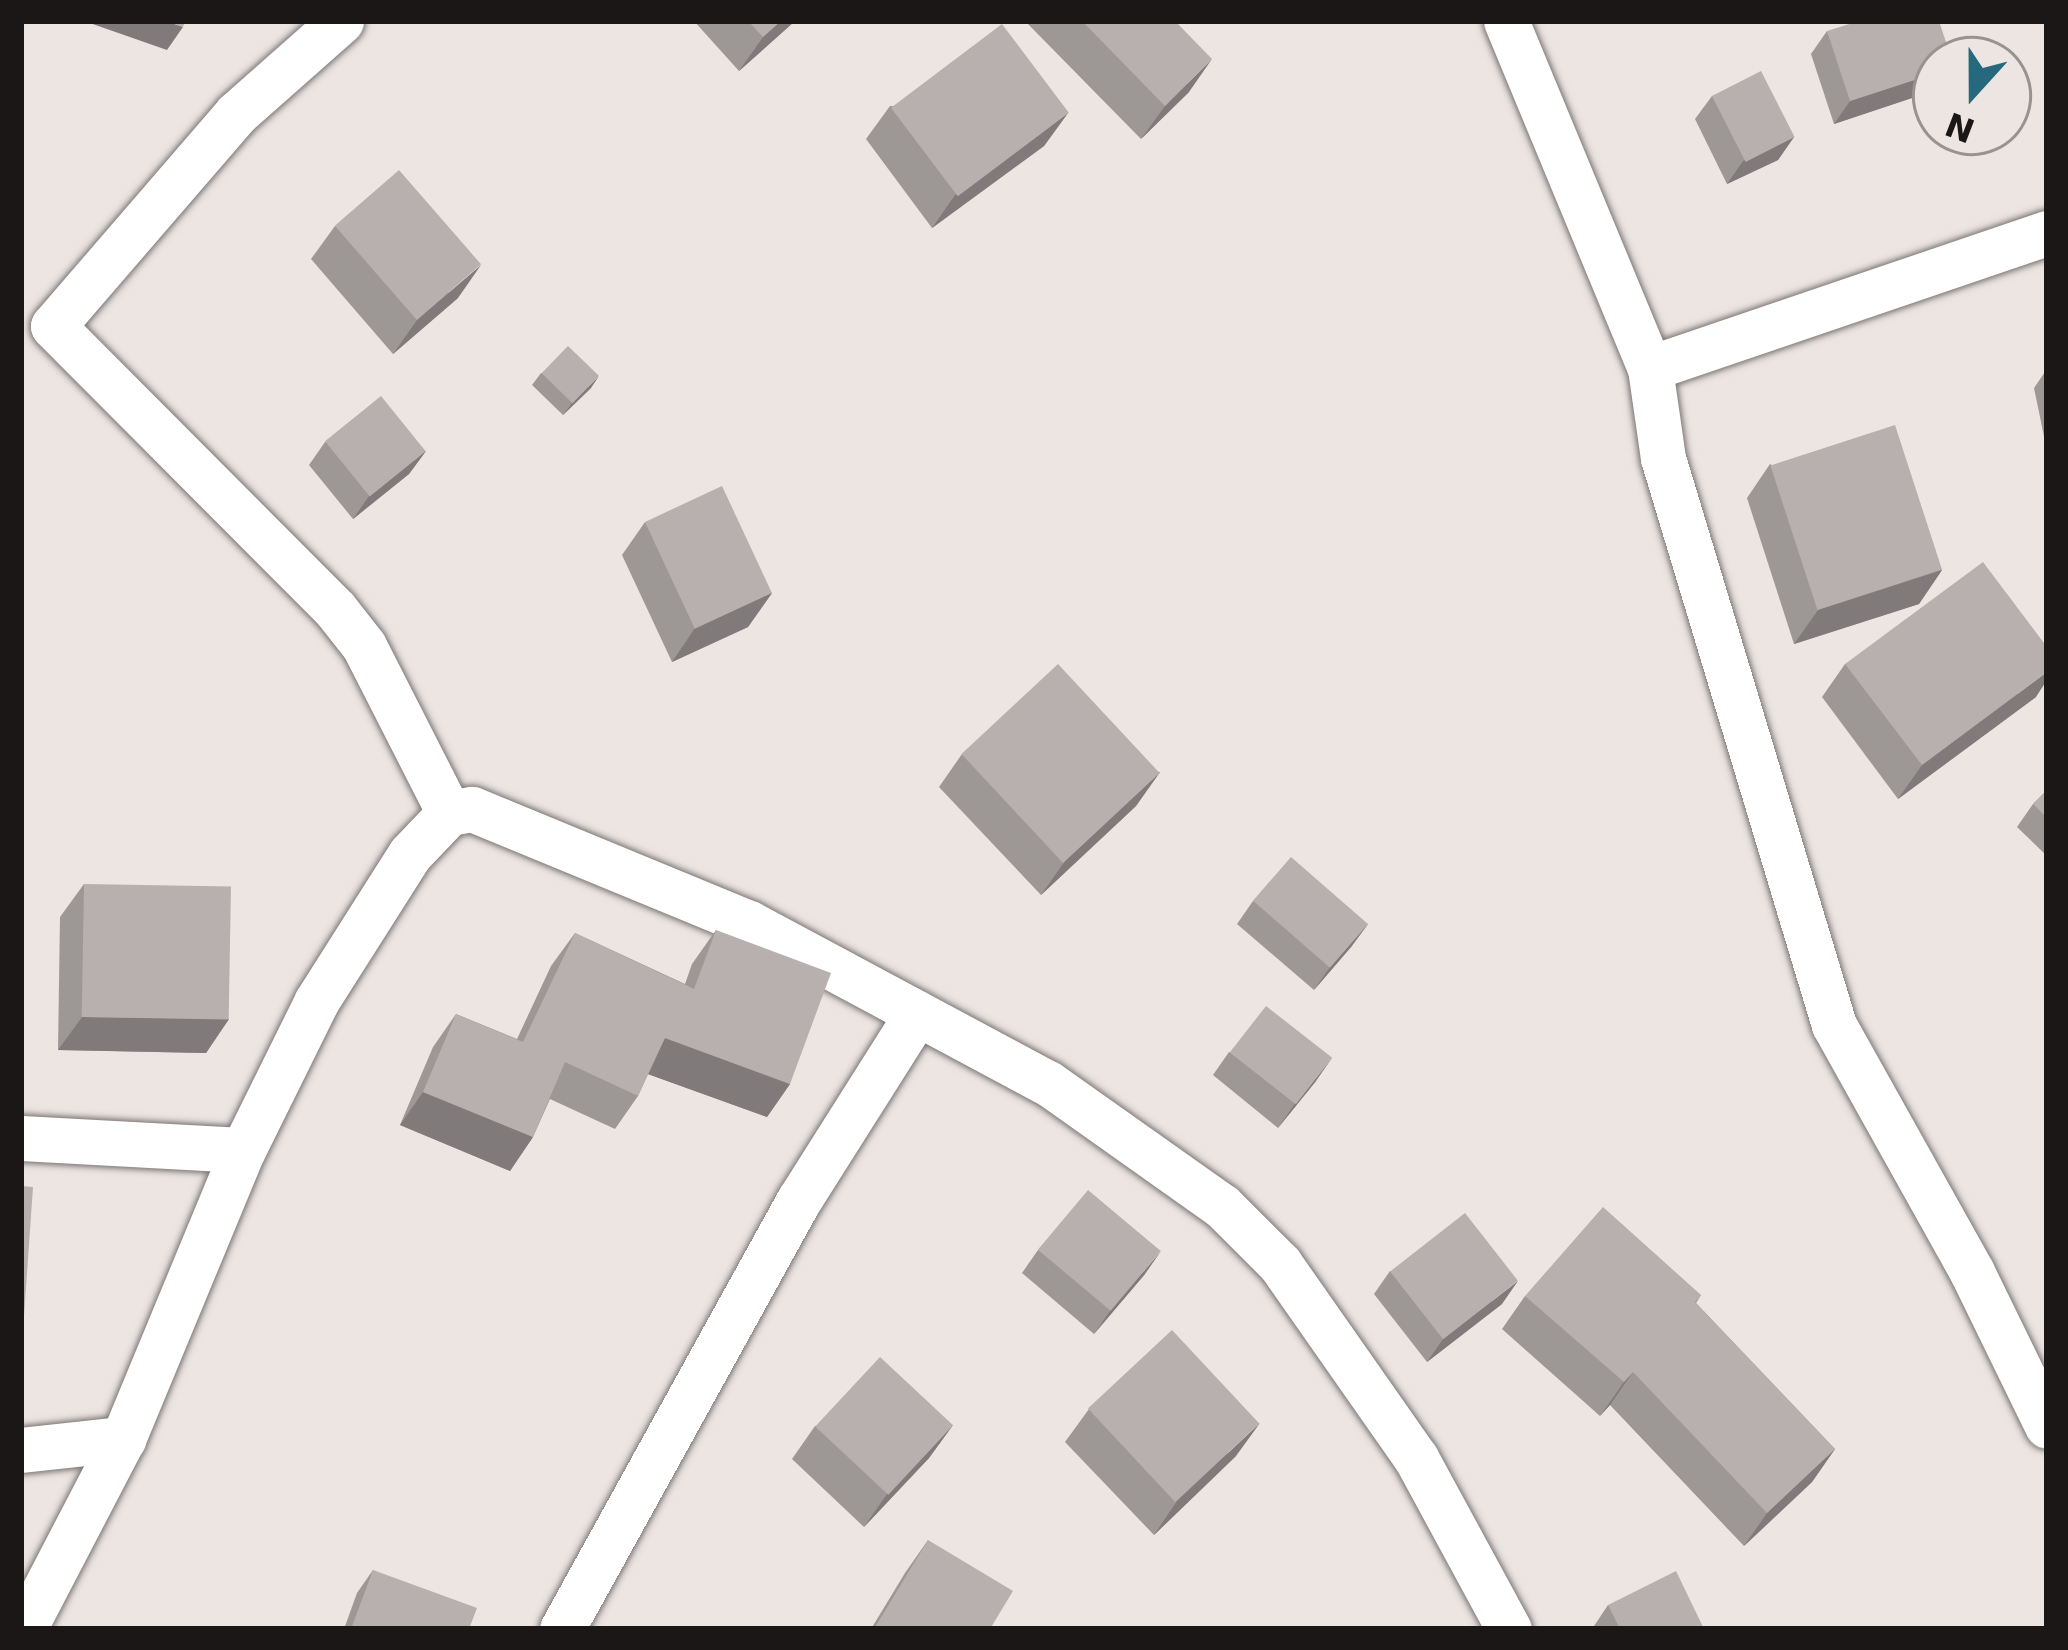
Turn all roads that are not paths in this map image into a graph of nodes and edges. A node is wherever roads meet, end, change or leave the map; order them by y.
1 (341, 21) edge
2 (1506, 21) edge
3 (2047, 233) edge
4 (37, 321) edge
5 (1650, 368) junction
6 (448, 813) junction
7 (916, 1013) junction
8 (21, 1138) edge
9 (243, 1150) junction
10 (2047, 1426) edge
11 (123, 1439) junction
12 (21, 1450) edge
13 (24, 1629) edge
14 (562, 1629) edge
15 (1509, 1629) edge

1 - 4 street
2 - 5 street
3 - 5 street
4 - 6 street
5 - 10 street
6 - 7 street
6 - 9 street
7 - 14 street
7 - 15 street
8 - 9 street
9 - 11 street
11 - 12 street
11 - 13 street

